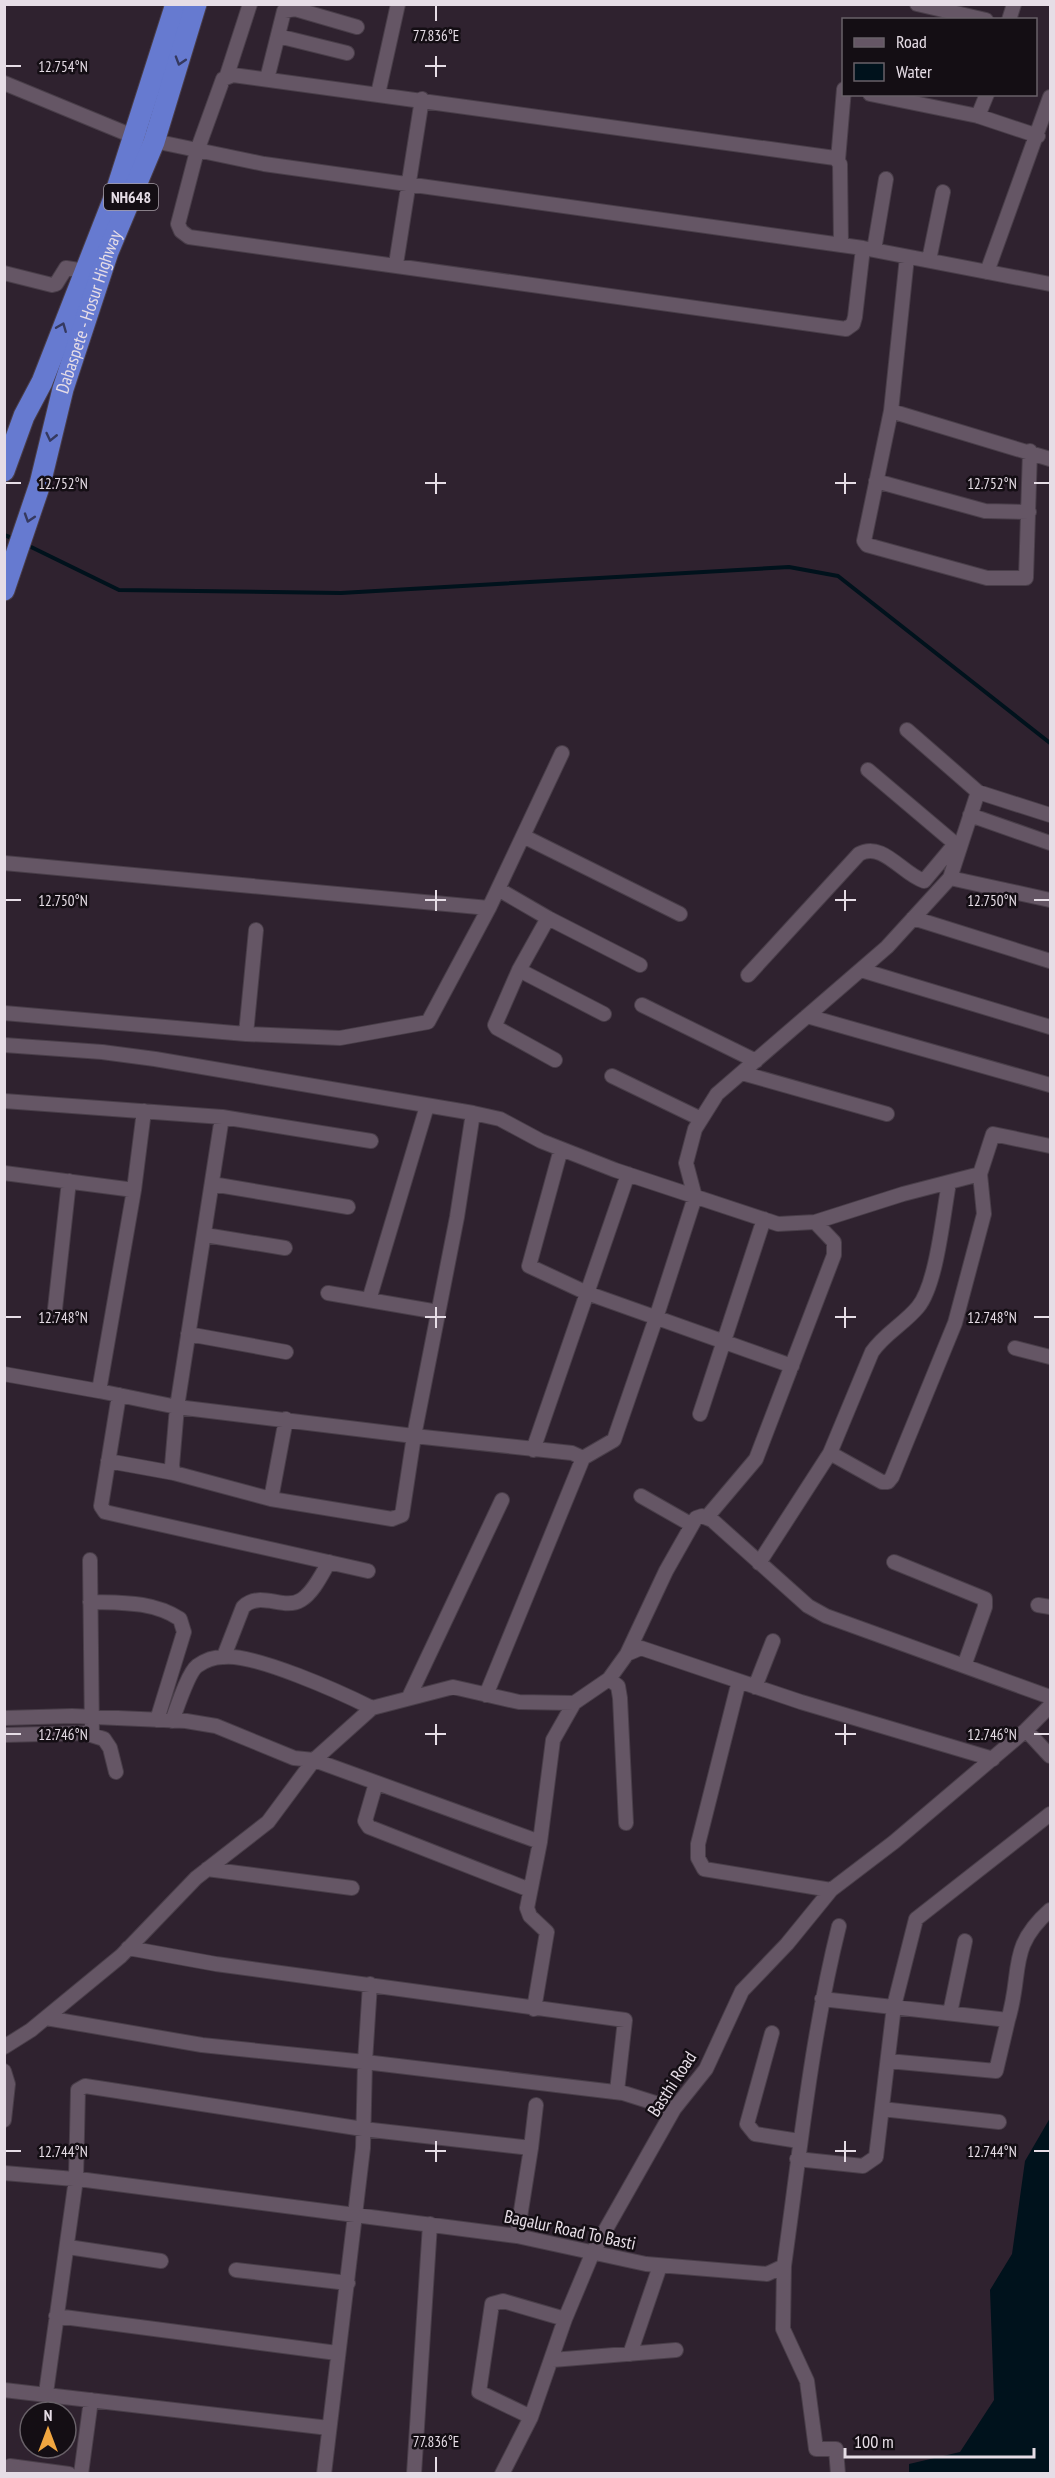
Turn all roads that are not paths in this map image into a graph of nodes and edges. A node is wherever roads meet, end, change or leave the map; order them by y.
1 (176, 4) edge
2 (196, 4) edge
3 (250, 4) edge
4 (398, 4) edge
5 (917, 4) edge
6 (977, 18) edge
7 (357, 27) dead end
8 (278, 36) junction
9 (347, 53) dead end
10 (227, 75) junction
11 (267, 80) junction
12 (4, 83) edge
13 (378, 94) junction
14 (843, 96) edge
15 (880, 96) edge
16 (986, 96) edge
17 (1050, 97) edge
18 (422, 99) junction
19 (978, 116) junction
20 (1038, 136) junction
21 (145, 140) junction
22 (197, 151) junction
23 (838, 160) junction
24 (886, 179) dead end
25 (410, 182) junction
26 (943, 192) dead end
27 (841, 245) junction
28 (868, 249) junction
29 (907, 256) junction
30 (929, 260) junction
31 (396, 264) junction
32 (85, 271) junction
33 (987, 272) junction
34 (4, 273) edge
35 (1050, 284) edge
36 (42, 382) junction
37 (63, 389) junction
38 (891, 411) junction
39 (1030, 451) junction
40 (1050, 459) edge
41 (5, 469) edge
42 (876, 481) junction
43 (1029, 512) junction
44 (4, 590) edge
45 (907, 730) dead end
46 (562, 753) dead end
47 (868, 770) dead end
48 (978, 792) junction
49 (1050, 815) edge
50 (970, 816) junction
51 (523, 836) junction
52 (1050, 843) edge
53 (957, 845) junction
54 (4, 863) edge
55 (950, 878) junction
56 (498, 889) junction
57 (1050, 900) edge
58 (489, 908) junction
59 (680, 914) dead end
60 (548, 918) junction
61 (913, 918) junction
62 (256, 930) dead end
63 (1050, 961) edge
64 (640, 965) dead end
65 (519, 970) junction
66 (861, 970) junction
67 (748, 975) dead end
68 (642, 1005) dead end
69 (4, 1013) edge
70 (604, 1014) dead end
71 (807, 1016) junction
72 (1050, 1027) edge
73 (246, 1034) junction
74 (4, 1045) edge
75 (555, 1060) dead end
76 (756, 1061) junction
77 (742, 1073) junction
78 (612, 1076) dead end
79 (1050, 1085) edge
80 (4, 1101) edge
81 (427, 1106) junction
82 (144, 1111) junction
83 (474, 1113) junction
84 (887, 1114) dead end
85 (222, 1117) junction
86 (701, 1119) junction
87 (371, 1141) dead end
88 (1050, 1146) edge
89 (561, 1149) junction
90 (4, 1173) edge
91 (628, 1174) junction
92 (980, 1174) junction
93 (69, 1181) junction
94 (948, 1183) junction
95 (212, 1184) junction
96 (134, 1190) junction
97 (694, 1197) junction
98 (348, 1207) dead end
99 (764, 1219) junction
100 (815, 1222) junction
101 (205, 1235) junction
102 (285, 1248) dead end
103 (328, 1293) dead end
104 (587, 1293) junction
105 (369, 1300) junction
106 (55, 1309) dead end
107 (438, 1312) junction
108 (656, 1318) junction
109 (188, 1334) junction
110 (726, 1341) junction
111 (1015, 1348) dead end
112 (286, 1352) dead end
113 (1050, 1357) edge
114 (792, 1366) junction
115 (4, 1374) edge
116 (99, 1391) junction
117 (119, 1395) junction
118 (177, 1407) junction
119 (700, 1414) dead end
120 (286, 1419) junction
121 (414, 1436) junction
122 (533, 1450) junction
123 (830, 1453) junction
124 (583, 1458) junction
125 (108, 1461) junction
126 (174, 1473) junction
127 (641, 1496) dead end
128 (271, 1499) junction
129 (502, 1500) dead end
130 (707, 1517) junction
131 (692, 1525) junction
132 (90, 1560) dead end
133 (329, 1562) junction
134 (894, 1562) dead end
135 (759, 1563) junction
136 (368, 1571) dead end
137 (90, 1602) junction
138 (772, 1641) dead end
139 (627, 1654) junction
140 (224, 1656) junction
141 (964, 1666) junction
142 (609, 1679) junction
143 (739, 1681) junction
144 (755, 1687) junction
145 (486, 1695) junction
146 (409, 1697) junction
147 (1050, 1697) edge
148 (574, 1703) junction
149 (1050, 1706) edge
150 (372, 1708) junction
151 (91, 1717) junction
152 (4, 1718) edge
153 (165, 1720) junction
154 (1026, 1730) junction
155 (4, 1735) edge
156 (92, 1735) junction
157 (1050, 1756) edge
158 (993, 1758) junction
159 (314, 1760) junction
160 (116, 1772) dead end
161 (376, 1783) junction
162 (1050, 1814) edge
163 (626, 1823) dead end
164 (540, 1842) junction
165 (207, 1869) junction
166 (352, 1888) dead end
167 (530, 1890) junction
168 (831, 1890) junction
169 (1050, 1910) edge
170 (839, 1926) dead end
171 (965, 1941) dead end
172 (128, 1948) junction
173 (370, 1984) junction
174 (822, 1999) junction
175 (894, 2006) junction
176 (534, 2009) junction
177 (950, 2013) junction
178 (46, 2018) junction
179 (1008, 2020) junction
180 (772, 2033) dead end
181 (4, 2047) edge
182 (888, 2061) junction
183 (365, 2062) junction
184 (4, 2071) edge
185 (623, 2093) junction
186 (536, 2105) dead end
187 (674, 2109) junction
188 (882, 2109) junction
189 (4, 2120) edge
190 (999, 2122) dead end
191 (363, 2129) junction
192 (799, 2141) junction
193 (531, 2148) junction
194 (797, 2159) junction
195 (4, 2173) edge
196 (76, 2179) junction
197 (356, 2214) junction
198 (430, 2224) junction
199 (517, 2236) junction
200 (68, 2247) junction
201 (593, 2252) junction
202 (160, 2261) dead end
203 (660, 2266) junction
204 (784, 2266) junction
205 (237, 2270) dead end
206 (348, 2283) junction
207 (56, 2316) junction
208 (565, 2319) junction
209 (676, 2350) dead end
210 (337, 2353) junction
211 (630, 2354) junction
212 (552, 2360) junction
213 (4, 2391) edge
214 (46, 2393) junction
215 (91, 2400) junction
216 (531, 2417) junction
217 (329, 2428) junction
218 (10, 2466) dead end
219 (69, 2474) edge
220 (81, 2474) edge
221 (324, 2474) edge
222 (414, 2474) edge
223 (502, 2474) edge
224 (838, 2474) edge

1 - 21 highway, NH648
2 -> 21 highway, Dabaspete - Hosur Highway / NH648
3 - 10 street
4 - 13 street
5 - 6 street
7 - 8 street
8 - 9 street
8 - 11 street
10 - 11 street
10 - 22 street
11 - 13 street
12 - 21 street
13 - 18 street
14 - 23 street
15 - 19 street
16 - 19 street
17 - 20 street
18 - 23 street
18 - 25 street
19 - 20 street
20 - 33 street
21 - 22 street
21 - 32 highway, NH648
21 - 37 highway, Dabaspete - Hosur Highway / NH648
22 - 25 street
22 - 31 street
23 - 27 street
24 - 28 street
25 - 27 street
25 - 31 street
26 - 30 street
27 - 28 street
28 - 29 street
28 - 31 street
29 - 30 street
29 - 38 street
30 - 33 street
32 - 34 street
36 -> 32 highway, NH648
33 - 35 street
36 - 37 highway
36 - 41 highway, Dabaspete - Hosur Highway / NH648
37 -> 44 highway, Dabaspete - Hosur Highway / NH648
38 - 39 street
38 - 42 street
39 - 40 street
39 - 43 street
42 - 43 street
42 - 43 street
45 - 48 street
46 - 51 street
47 - 53 street
48 - 49 street
48 - 50 street
50 - 52 street
50 - 53 street
51 - 56 street
51 - 59 street
53 - 55 street
53 - 67 street
54 - 58 street
55 - 57 street
55 - 61 street
56 - 58 street
56 - 60 street
58 - 73 street
60 - 64 street
60 - 65 street
61 - 63 street
61 - 66 street
62 - 73 street
65 - 70 street
65 - 75 street
66 - 71 street
66 - 72 street
68 - 76 street
69 - 73 street
71 - 76 street
71 - 79 street
74 - 81 street
76 - 77 street
77 - 84 street
77 - 86 street
78 - 86 street
80 - 82 street
81 - 83 street
81 - 105 street
82 - 85 street
82 - 96 street
83 - 89 street
83 - 107 street
85 - 87 street
85 - 95 street
86 - 97 street
88 - 92 street
89 - 91 street
89 - 104 street
90 - 93 street
91 - 97 street
91 - 104 street
92 - 94 street
92 - 123 street
93 - 96 street
93 - 106 street
94 - 100 street
94 - 123 street
95 - 98 street
95 - 101 street
96 - 116 street
97 - 99 street
97 - 108 street
99 - 100 street
99 - 110 street
100 - 114 street
101 - 102 street
101 - 109 street
103 - 105 street
104 - 108 street
104 - 122 street
105 - 107 street
107 - 121 street
108 - 110 street
108 - 124 street
109 - 112 street
109 - 118 street
110 - 114 street
110 - 119 street
111 - 113 street
114 - 130 street
115 - 116 street
116 - 117 street
117 - 118 street
117 - 125 street
118 - 120 street
118 - 126 street
120 - 121 street
120 - 128 street
121 - 122 street
121 - 128 street
122 - 124 street
123 - 135 street
124 - 145 street
125 - 126 street
125 - 133 street
126 - 128 street
127 - 131 street
129 - 146 street
130 - 131 street
130 - 135 street
131 - 139 street
132 - 137 street
133 - 136 street
133 - 140 street
134 - 141 street
135 - 141 street
137 - 151 street
137 - 153 street
138 - 144 street
139 - 142 street
139 - 143 street
140 - 150 street
140 - 153 street
141 - 147 street
142 - 148 street
142 - 163 street
143 - 144 street
143 - 168 street
144 - 158 street
145 - 146 street
145 - 148 street
146 - 150 street
148 - 164 street
149 - 154 street, Basthi Road
150 - 159 street
151 - 152 street
151 - 153 street
151 - 156 street
153 - 159 street
154 - 157 street
154 - 158 street, Basthi Road
155 - 156 street
156 - 160 street
158 - 168 street, Basthi Road
159 - 161 street
159 - 165 street
161 - 164 street
161 - 167 street
162 - 175 street
164 - 167 street
165 - 166 street
165 - 172 street
167 - 176 street
168 - 187 street, Basthi Road
169 - 179 street
170 - 174 street
171 - 177 street
172 - 173 street
172 - 178 street
173 - 176 street
173 - 183 street
174 - 175 street
174 - 192 street
175 - 177 street
175 - 182 street
176 - 185 street
177 - 179 street
178 - 181 street
178 - 183 street
179 - 182 street
180 - 192 street
182 - 188 street
183 - 185 street
183 - 191 street
184 - 189 street
185 - 187 street
186 - 193 street
187 - 201 street, Basthi Road
188 - 190 street
188 - 194 street
191 - 193 street
191 - 196 street
191 - 197 street
192 - 194 street
193 - 199 street
194 - 204 street
195 - 196 street, Bagalur Road To Basti
196 - 197 street, Bagalur Road To Basti
196 - 200 street
197 - 198 street, Bagalur Road To Basti
197 - 206 street
198 - 199 street, Bagalur Road To Basti
198 - 222 street
199 - 201 street, Bagalur Road To Basti
200 - 202 street
200 - 207 street
201 - 203 street, Bagalur Road To Basti
201 - 208 street, Basthi Road
203 - 204 street, Bagalur Road To Basti
203 - 211 street
204 - 224 street
205 - 206 street
206 - 210 street
207 - 210 street
207 - 214 street
208 - 212 street, Basthi Road
208 - 216 street
209 - 211 street
210 - 217 street
211 - 212 street
212 - 216 street, Basthi Road
213 - 214 street
214 - 215 street
215 - 217 street
215 - 220 street
216 - 223 street, Basthi Road
217 - 221 street
218 - 219 street

